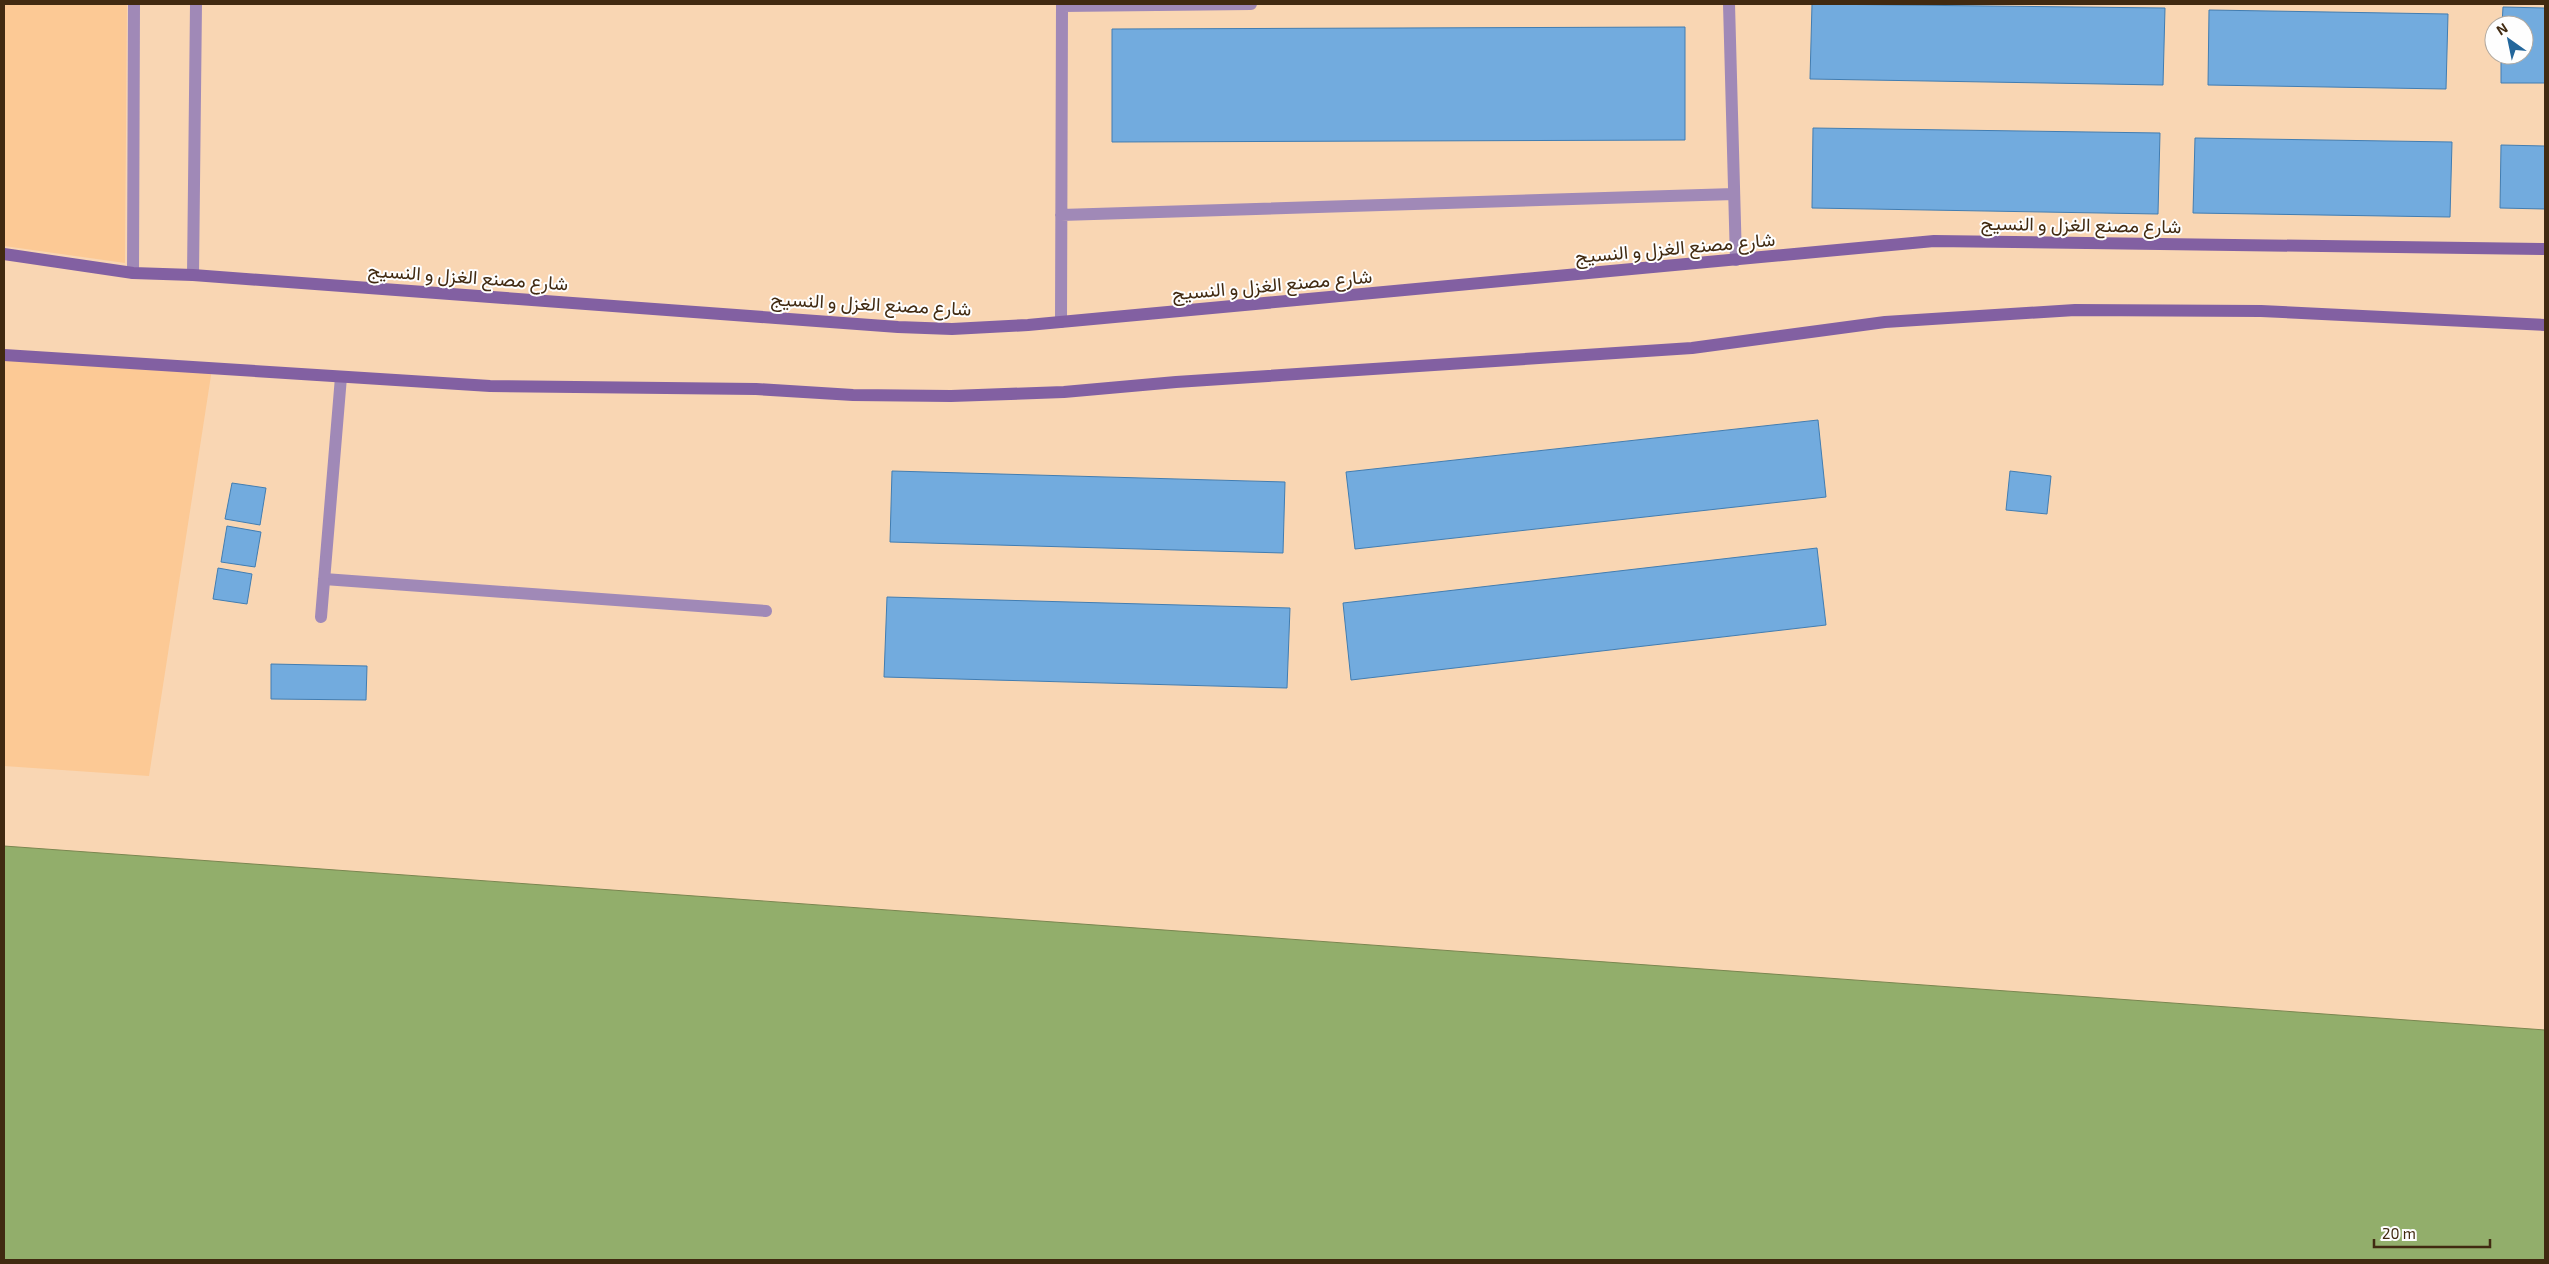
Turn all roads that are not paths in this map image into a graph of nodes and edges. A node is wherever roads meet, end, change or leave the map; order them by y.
1 (134, 4) edge
2 (196, 4) edge
3 (1251, 4) edge
4 (1729, 4) edge
5 (1062, 5) edge
6 (1734, 194) junction
7 (1061, 215) junction
8 (2545, 249) edge
9 (4, 254) edge
10 (1736, 260) junction
11 (133, 273) junction
12 (193, 275) junction
13 (1061, 322) junction
14 (2545, 325) edge
15 (4, 355) edge
16 (340, 377) junction
17 (324, 579) junction
18 (766, 611) dead end
19 (321, 617) dead end

1 - 11 street
2 - 12 street
3 - 5 street
4 - 6 street
5 - 7 street
6 - 7 street
6 - 10 street
7 - 13 street
8 - 10 main road, شارع مصنع الغزل و النسيج
9 - 11 main road, شارع مصنع الغزل و النسيج
10 - 13 main road, شارع مصنع الغزل و النسيج
11 - 12 main road, شارع مصنع الغزل و النسيج
12 - 13 main road, شارع مصنع الغزل و النسيج
14 - 16 main road
15 - 16 main road
16 - 17 street
17 - 18 street
17 - 19 street

